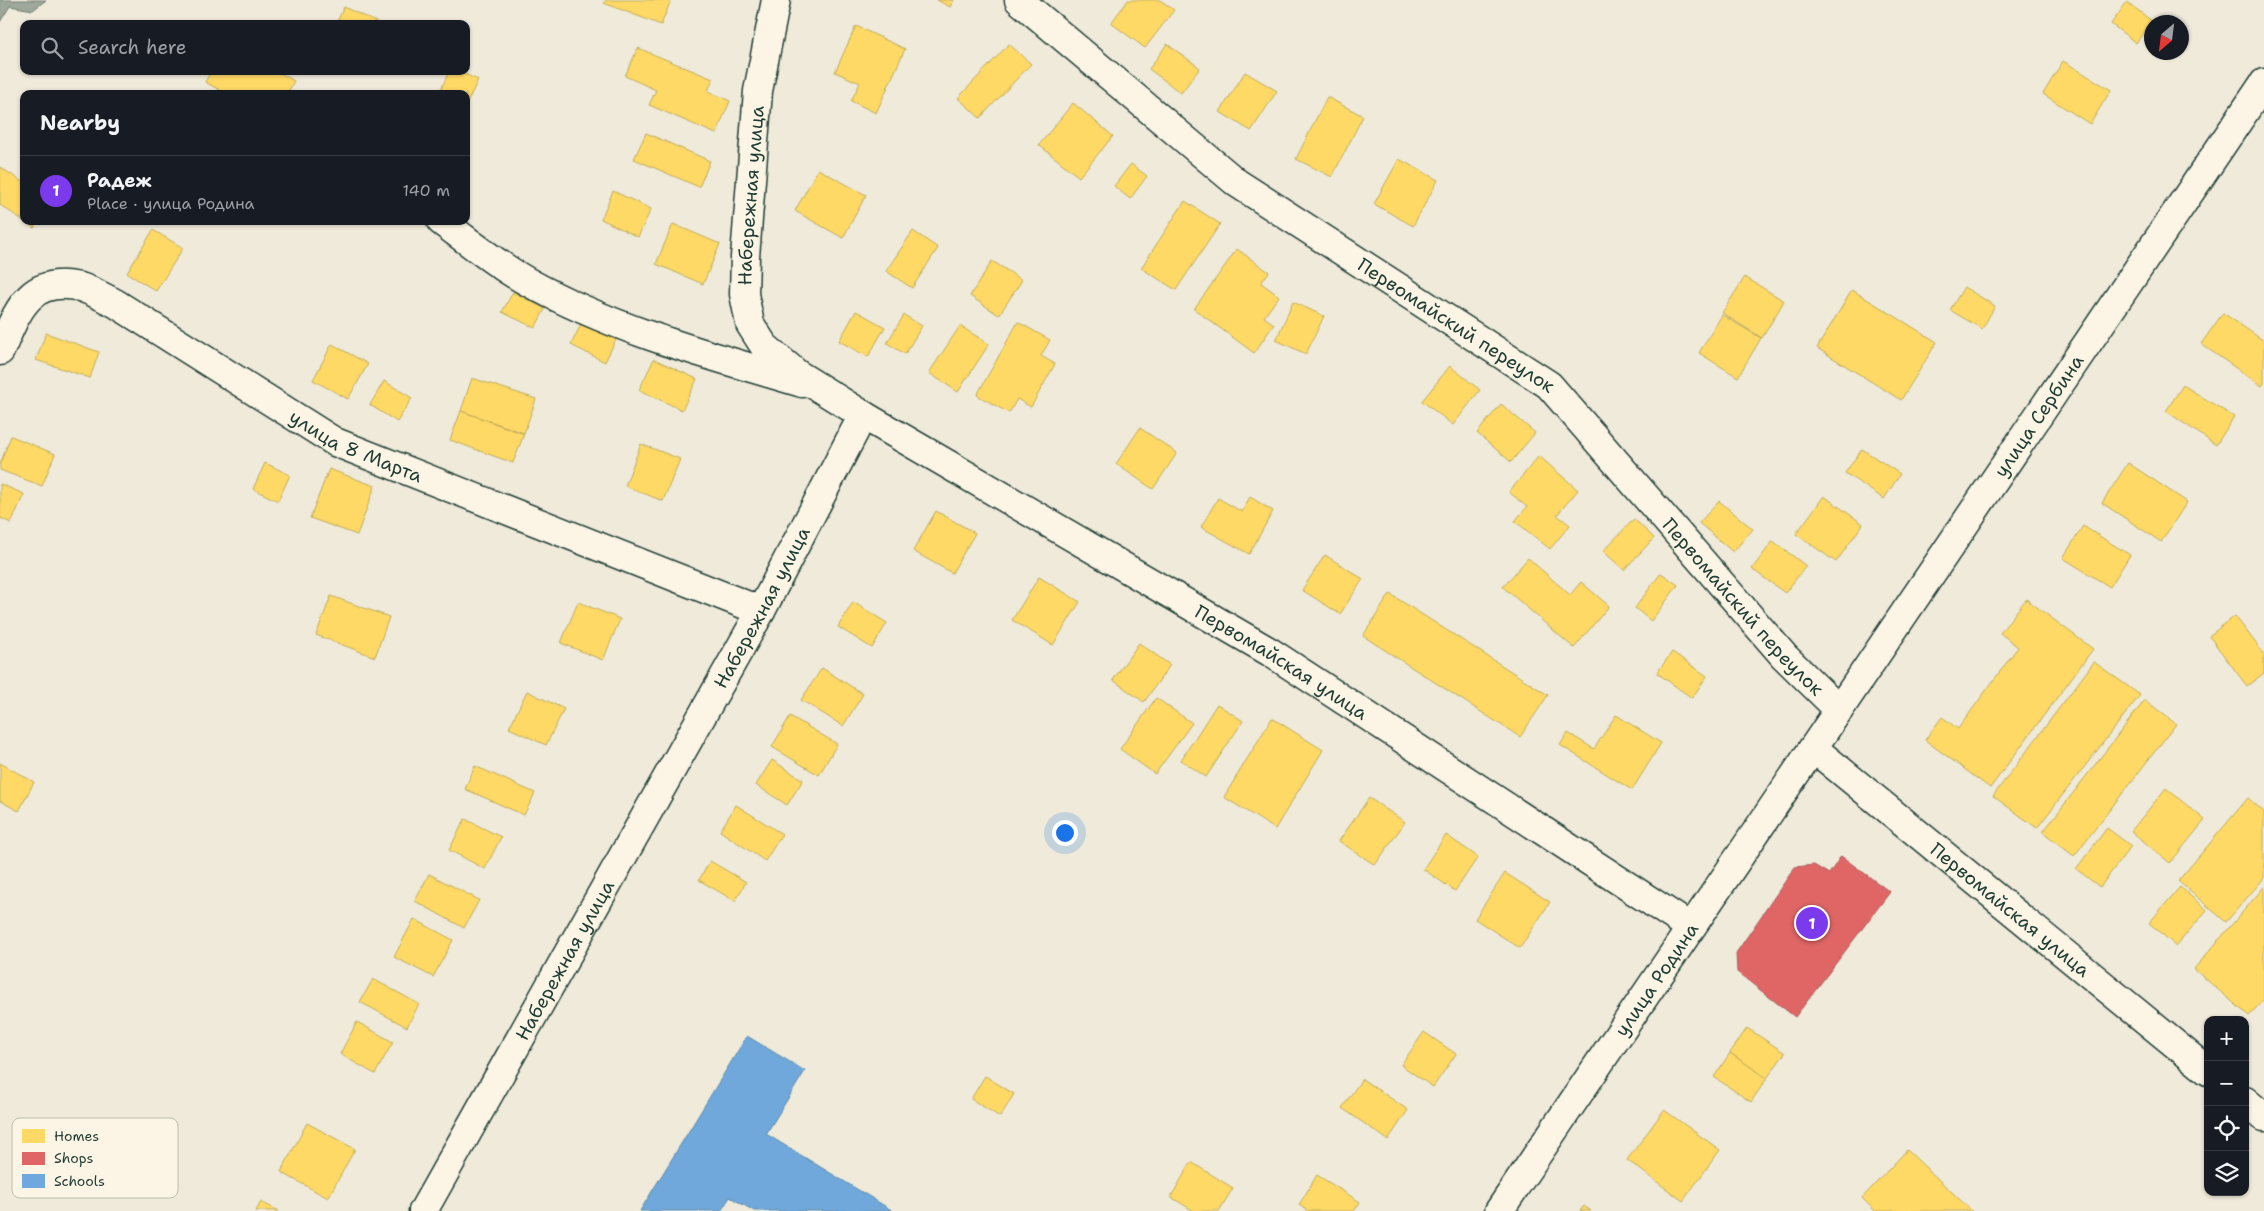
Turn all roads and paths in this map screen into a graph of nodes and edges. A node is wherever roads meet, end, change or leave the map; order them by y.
1 (776, 0) edge
2 (1019, 0) edge
3 (2264, 83) edge
4 (447, 225) edge
5 (0, 351) edge
6 (821, 389) junction
7 (863, 415) junction
8 (761, 611) junction
9 (1839, 710) junction
10 (1812, 748) junction
11 (1690, 927) junction
12 (2204, 1068) edge
13 (2249, 1104) edge
14 (2264, 1117) edge
15 (422, 1211) edge
16 (1499, 1211) edge

1 - 6 street, Набережная улица
2 - 9 street, Первомайский переулок
3 - 9 street, улица Сербина
4 - 6 street
5 - 8 street, улица 8 Марта
6 - 7 street, Набережная улица
7 - 8 street, Набережная улица
7 - 11 street, Первомайская улица
8 - 15 street, Набережная улица
9 - 10 street, улица Сербина
10 - 11 street, улица Родина
10 - 12 street, Первомайская улица
11 - 16 street, улица Родина
13 - 14 street

